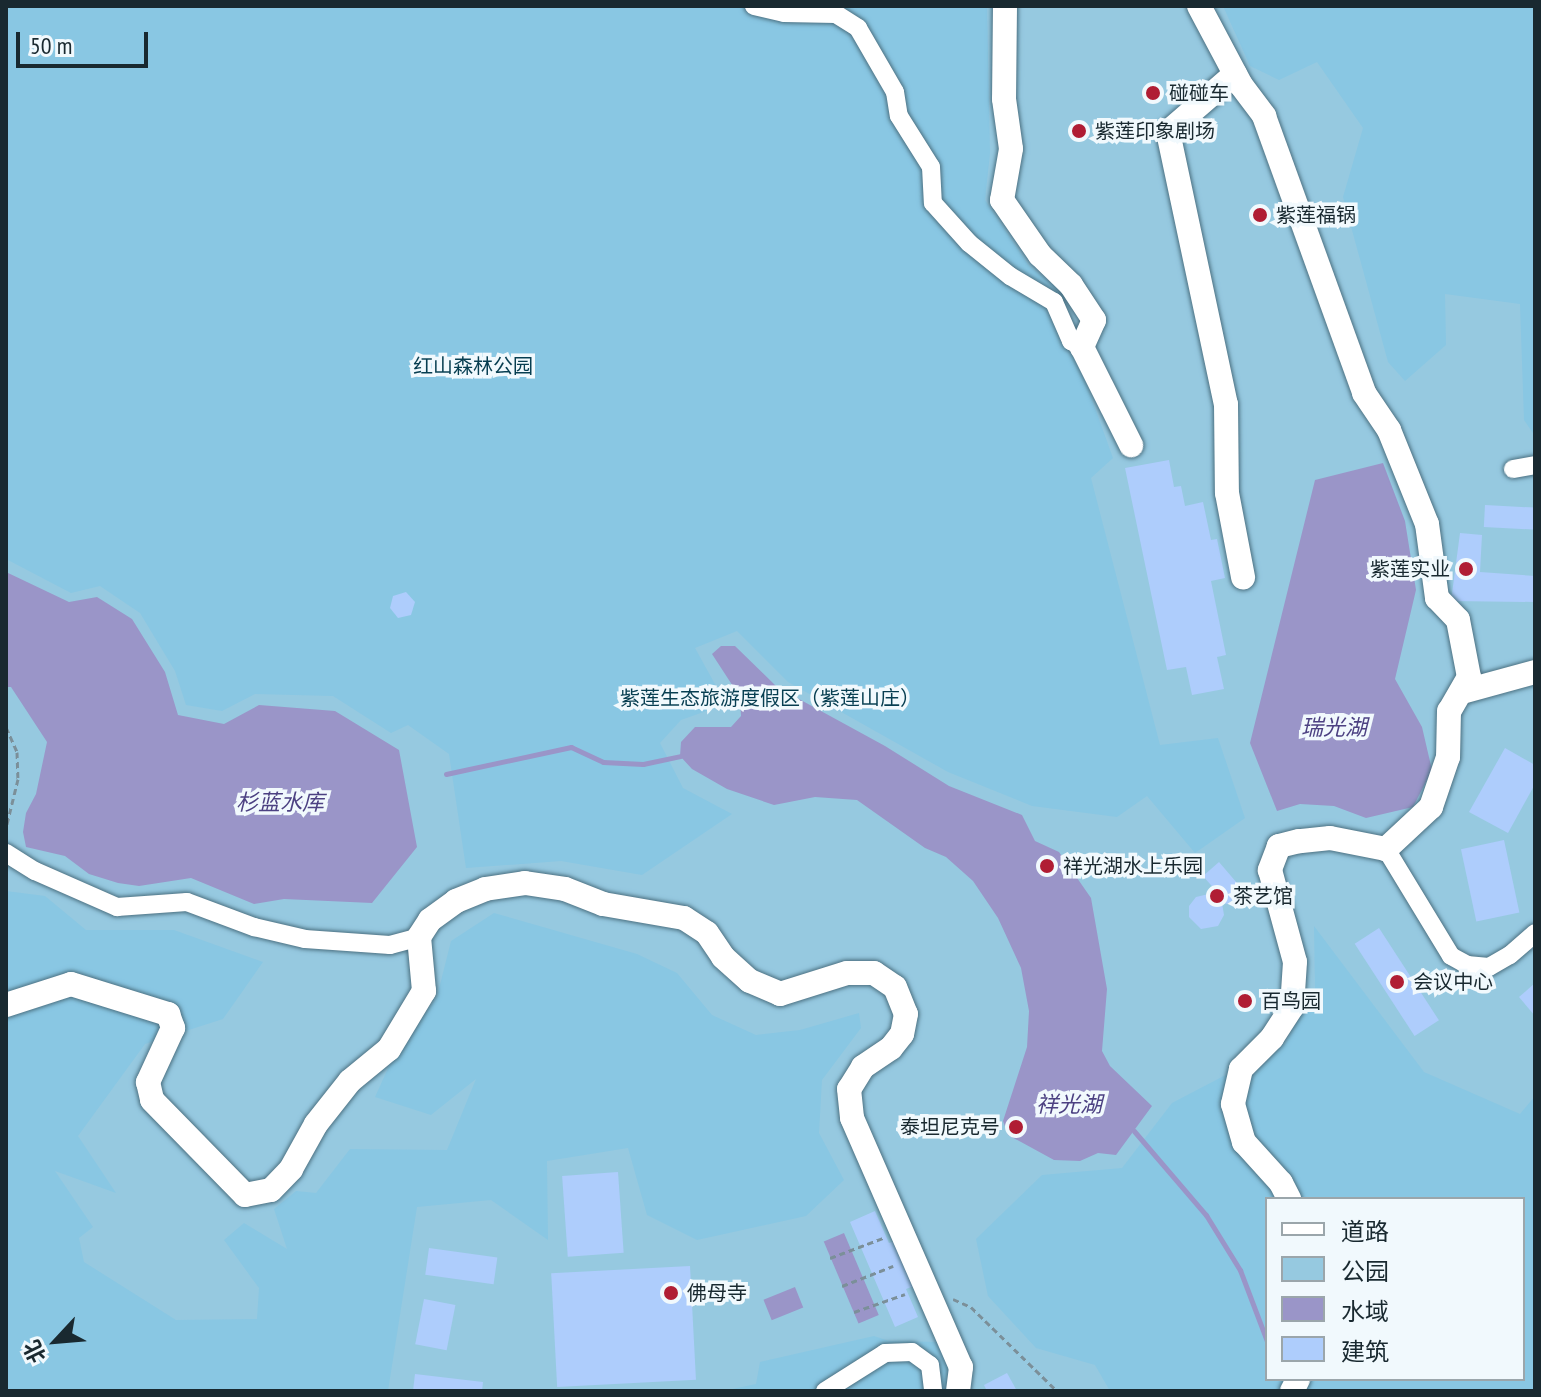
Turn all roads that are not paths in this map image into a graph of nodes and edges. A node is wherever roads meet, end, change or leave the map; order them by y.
1 (754, 6) edge
2 (1005, 6) edge
3 (1199, 6) edge
4 (1235, 74) junction
5 (1082, 347) junction
6 (1131, 445) dead end
7 (1535, 465) edge
8 (1513, 469) dead end
9 (1243, 577) dead end
10 (1535, 672) edge
11 (1462, 692) junction
12 (1386, 849) junction
13 (6, 853) edge
14 (1535, 933) edge
15 (419, 937) junction
16 (6, 1005) edge
17 (1288, 1197) edge
18 (825, 1391) edge
19 (933, 1391) edge
20 (958, 1391) edge

1 - 5 street
2 - 5 street
3 - 4 street
4 - 9 street
4 - 11 street
5 - 6 street
7 - 8 street
10 - 11 street
11 - 12 street
12 - 14 street
12 - 17 street
13 - 15 street
15 - 16 street
15 - 20 street
18 - 19 street

